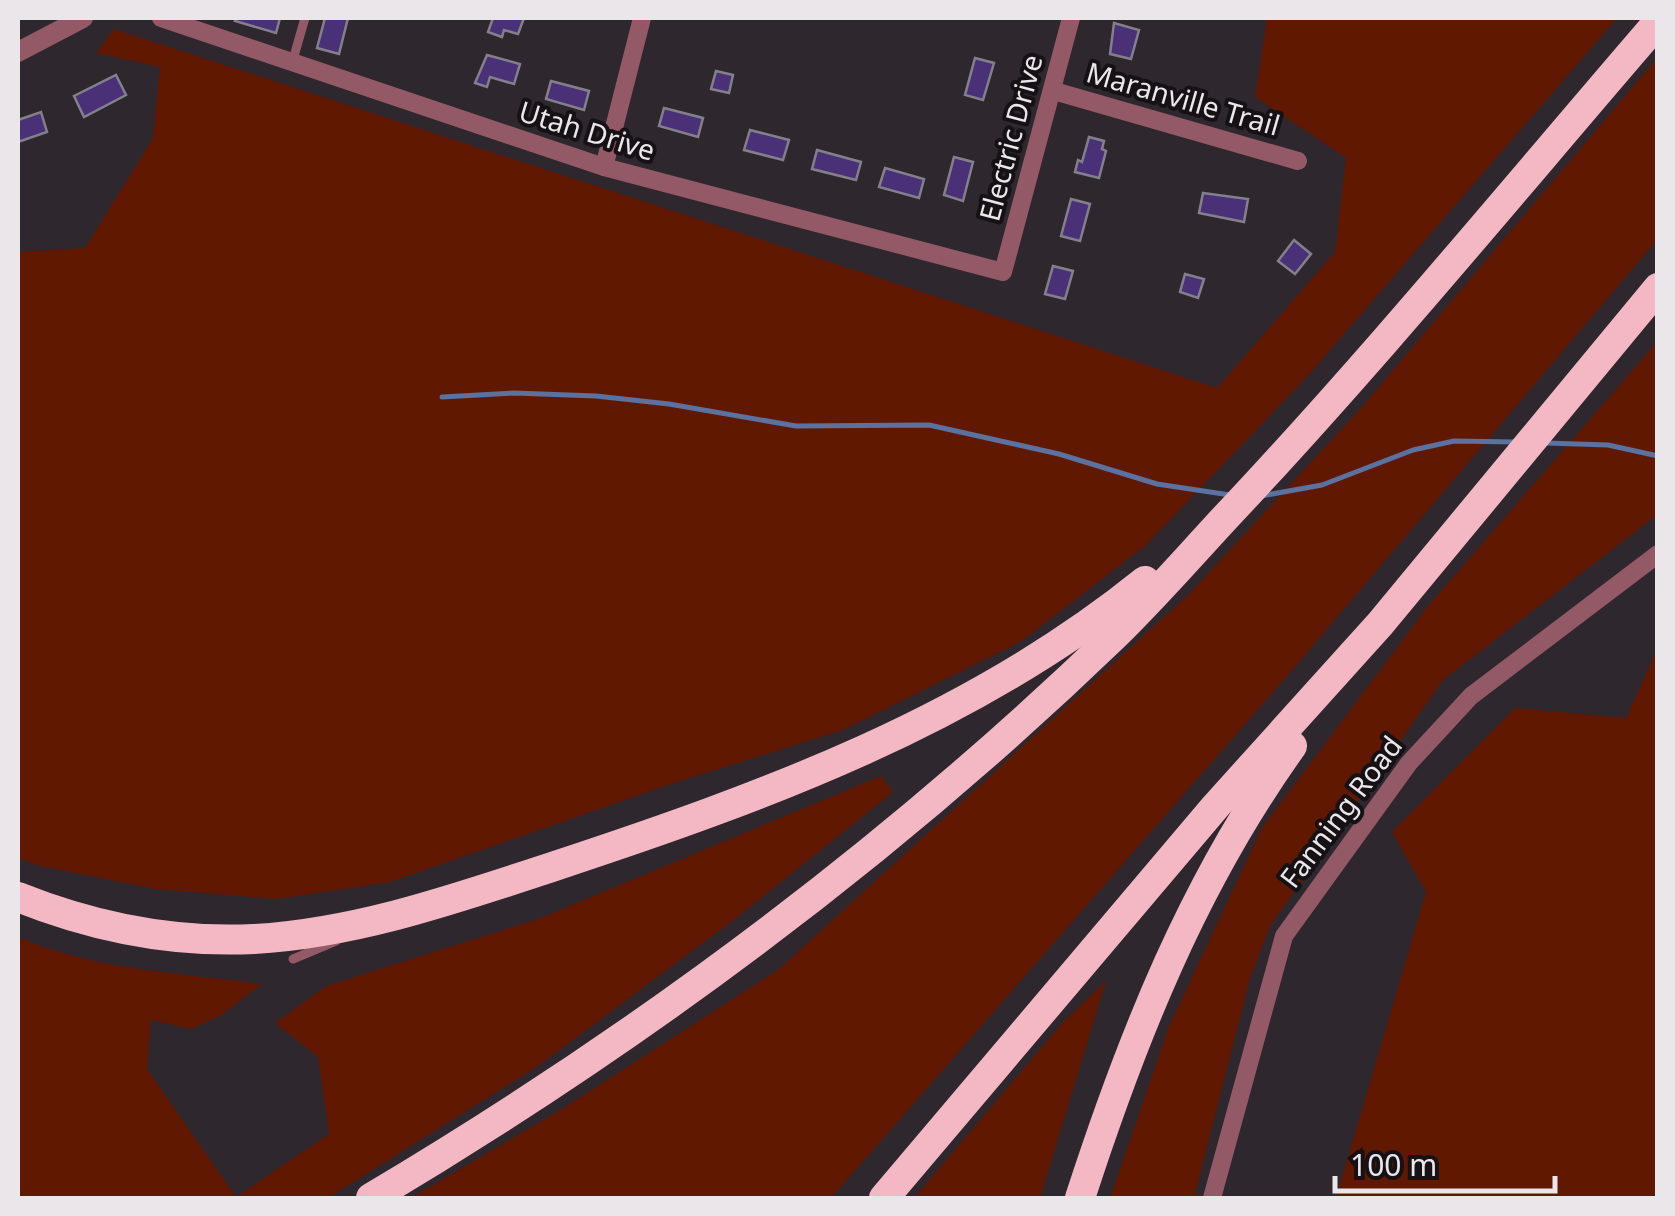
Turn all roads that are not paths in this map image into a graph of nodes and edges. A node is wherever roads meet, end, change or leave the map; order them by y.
1 (83, 18) edge
2 (161, 18) edge
3 (305, 18) edge
4 (642, 18) edge
5 (1072, 18) edge
6 (1658, 22) edge
7 (18, 52) edge
8 (292, 63) junction
9 (1054, 91) junction
10 (1298, 160) dead end
11 (604, 167) junction
12 (1004, 272) joint
13 (1658, 288) edge
14 (1292, 448) junction
15 (1658, 554) edge
16 (1380, 624) junction
17 (18, 896) edge
18 (399, 915) junction
19 (293, 959) dead end
20 (372, 1198) edge
21 (884, 1198) edge
22 (1080, 1198) edge
23 (1212, 1198) edge

1 - 7 street
2 - 8 street, Utah Drive
3 - 8 lane
4 - 11 street
5 - 9 street, Electric Drive
6 - 14 highway
8 - 11 street, Utah Drive
9 - 10 street, Maranville Trail
9 - 12 street, Electric Drive
11 - 12 street, Utah Drive
13 - 16 highway
14 - 18 highway
14 - 20 highway
15 - 23 street, Fanning Road
16 - 21 highway
16 - 22 highway
17 - 18 highway
18 - 19 lane

